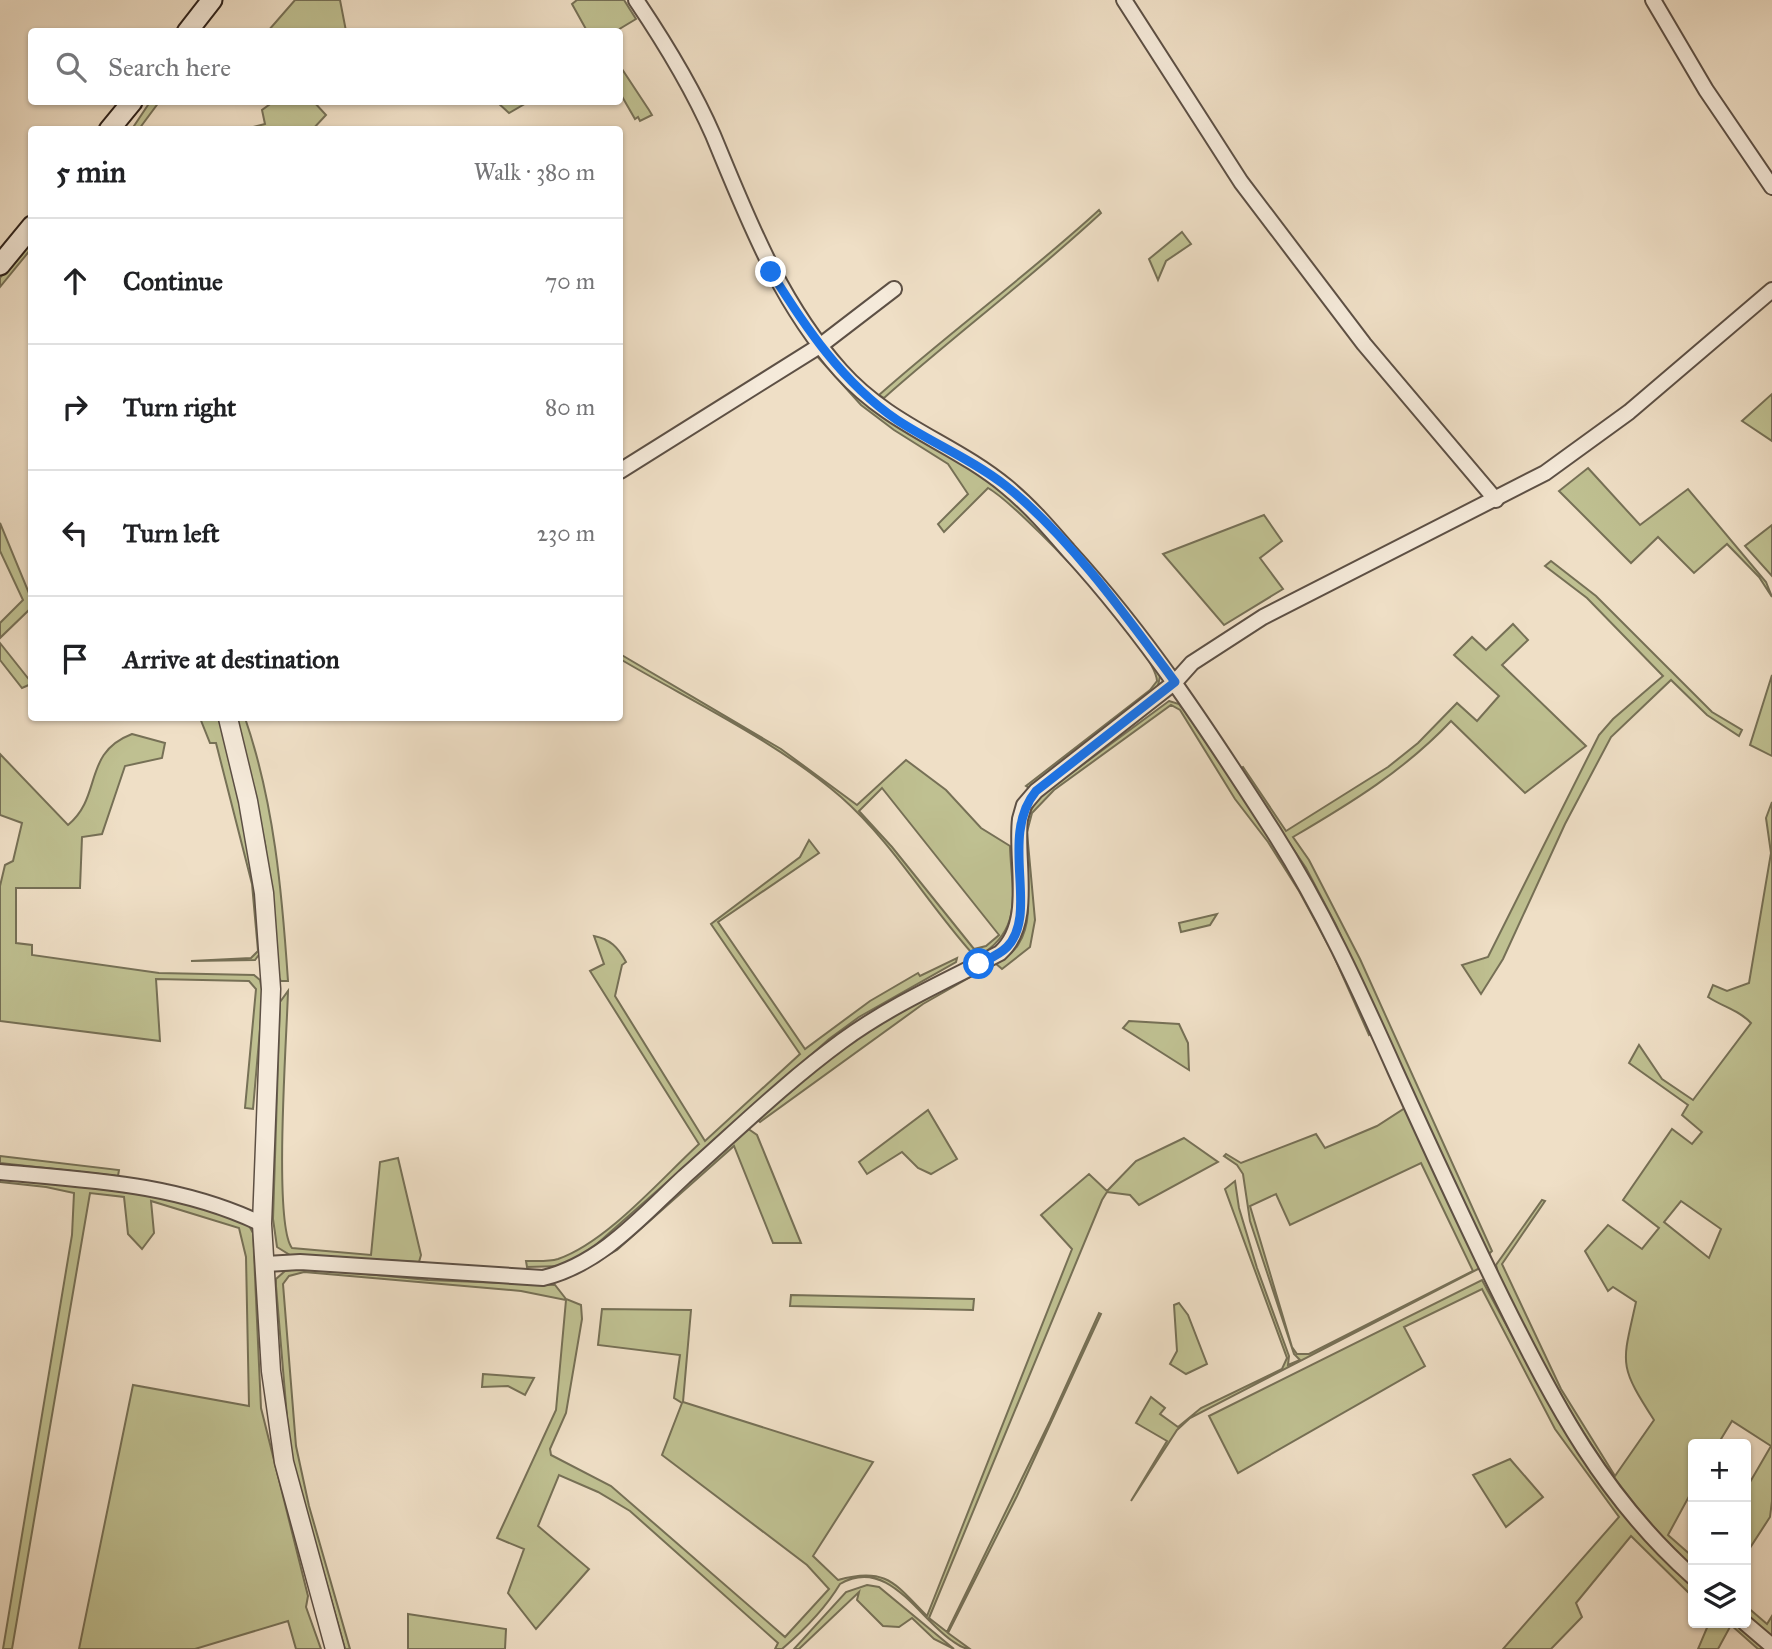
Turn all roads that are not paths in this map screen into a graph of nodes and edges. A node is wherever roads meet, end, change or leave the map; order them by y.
1 (212, 0) edge
2 (636, 0) edge
3 (1124, 0) edge
4 (1653, 0) edge
5 (190, 28) edge
6 (130, 105) edge
7 (114, 126) edge
8 (1772, 187) edge
9 (28, 231) edge
10 (0, 265) edge
11 (894, 289) dead end
12 (1772, 290) edge
13 (821, 345) junction
14 (623, 469) edge
15 (1496, 500) junction
16 (1175, 682) junction
17 (229, 721) edge
18 (0, 1172) edge
19 (262, 1224) junction
20 (266, 1264) junction
21 (1688, 1572) edge
22 (1751, 1628) edge
23 (1772, 1646) edge
24 (335, 1649) edge

1 - 5 main road
2 - 13 street
3 - 15 street
4 - 8 street
6 - 7 main road
9 - 10 main road
11 - 13 street
12 - 15 street
13 - 14 street
13 - 16 street
15 - 16 street
16 - 20 street
16 - 21 street
17 - 19 street
18 - 19 street
19 - 20 street
20 - 24 street
22 - 23 street

